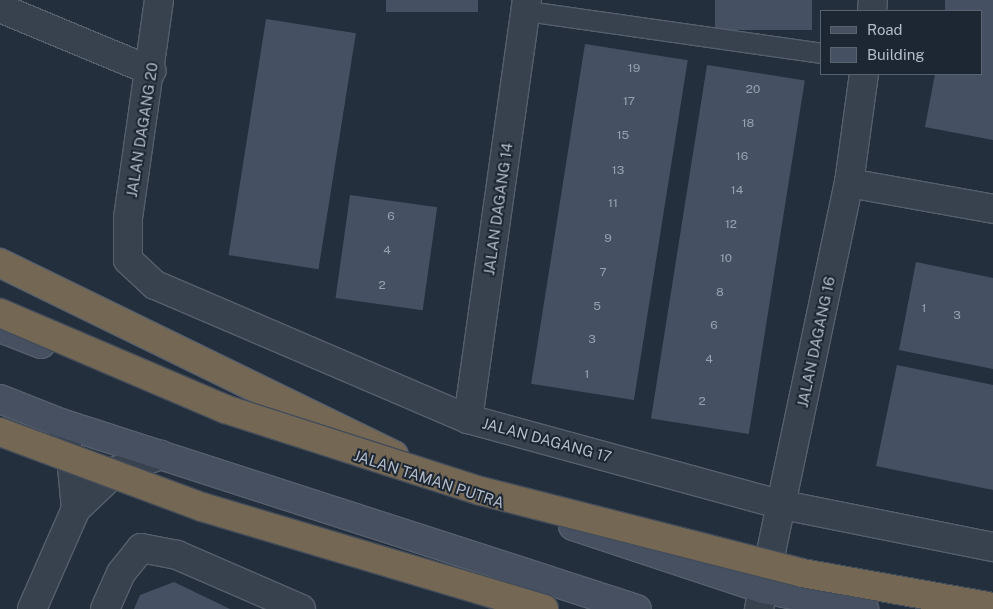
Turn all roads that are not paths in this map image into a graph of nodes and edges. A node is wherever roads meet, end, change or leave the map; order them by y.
1 (159, 0) edge
2 (527, 5) edge
3 (0, 8) edge
4 (820, 53) edge
5 (151, 71) junction
6 (864, 75) edge
7 (849, 183) junction
8 (993, 209) edge
9 (128, 260) joint
10 (0, 263) edge
11 (0, 313) edge
12 (0, 328) edge
13 (0, 399) edge
14 (468, 419) junction
15 (62, 423) junction
16 (0, 432) edge
17 (161, 455) junction
18 (478, 495) junction
19 (783, 505) junction
20 (76, 510) junction
21 (993, 548) edge
22 (761, 599) edge
23 (993, 607) edge
24 (32, 609) edge
25 (105, 609) edge
26 (301, 609) edge
27 (544, 609) edge
28 (637, 609) edge
29 (864, 609) edge

1 - 5 street, JALAN DAGANG 20
2 - 4 lane
2 - 14 street, JALAN DAGANG 14
3 - 5 street
5 - 9 street, JALAN DAGANG 20
6 - 7 street, JALAN DAGANG 16
7 - 8 street
7 - 19 street, JALAN DAGANG 16
9 - 14 street, JALAN DAGANG 17
10 - 18 highway
11 - 23 highway, bridge
12 - 18 street, JALAN TAMAN PUTRA
13 - 15 street
14 - 19 street, JALAN DAGANG 17
15 - 17 street
15 - 20 street
16 - 27 highway, bridge
17 - 20 street
17 - 28 street
18 - 22 street, JALAN TAMAN PUTRA
19 - 21 street, JALAN DAGANG 17
19 - 22 street, JALAN DAGANG 16
20 - 24 street
22 - 29 street, JALAN TAMAN PUTRA
25 - 26 street

